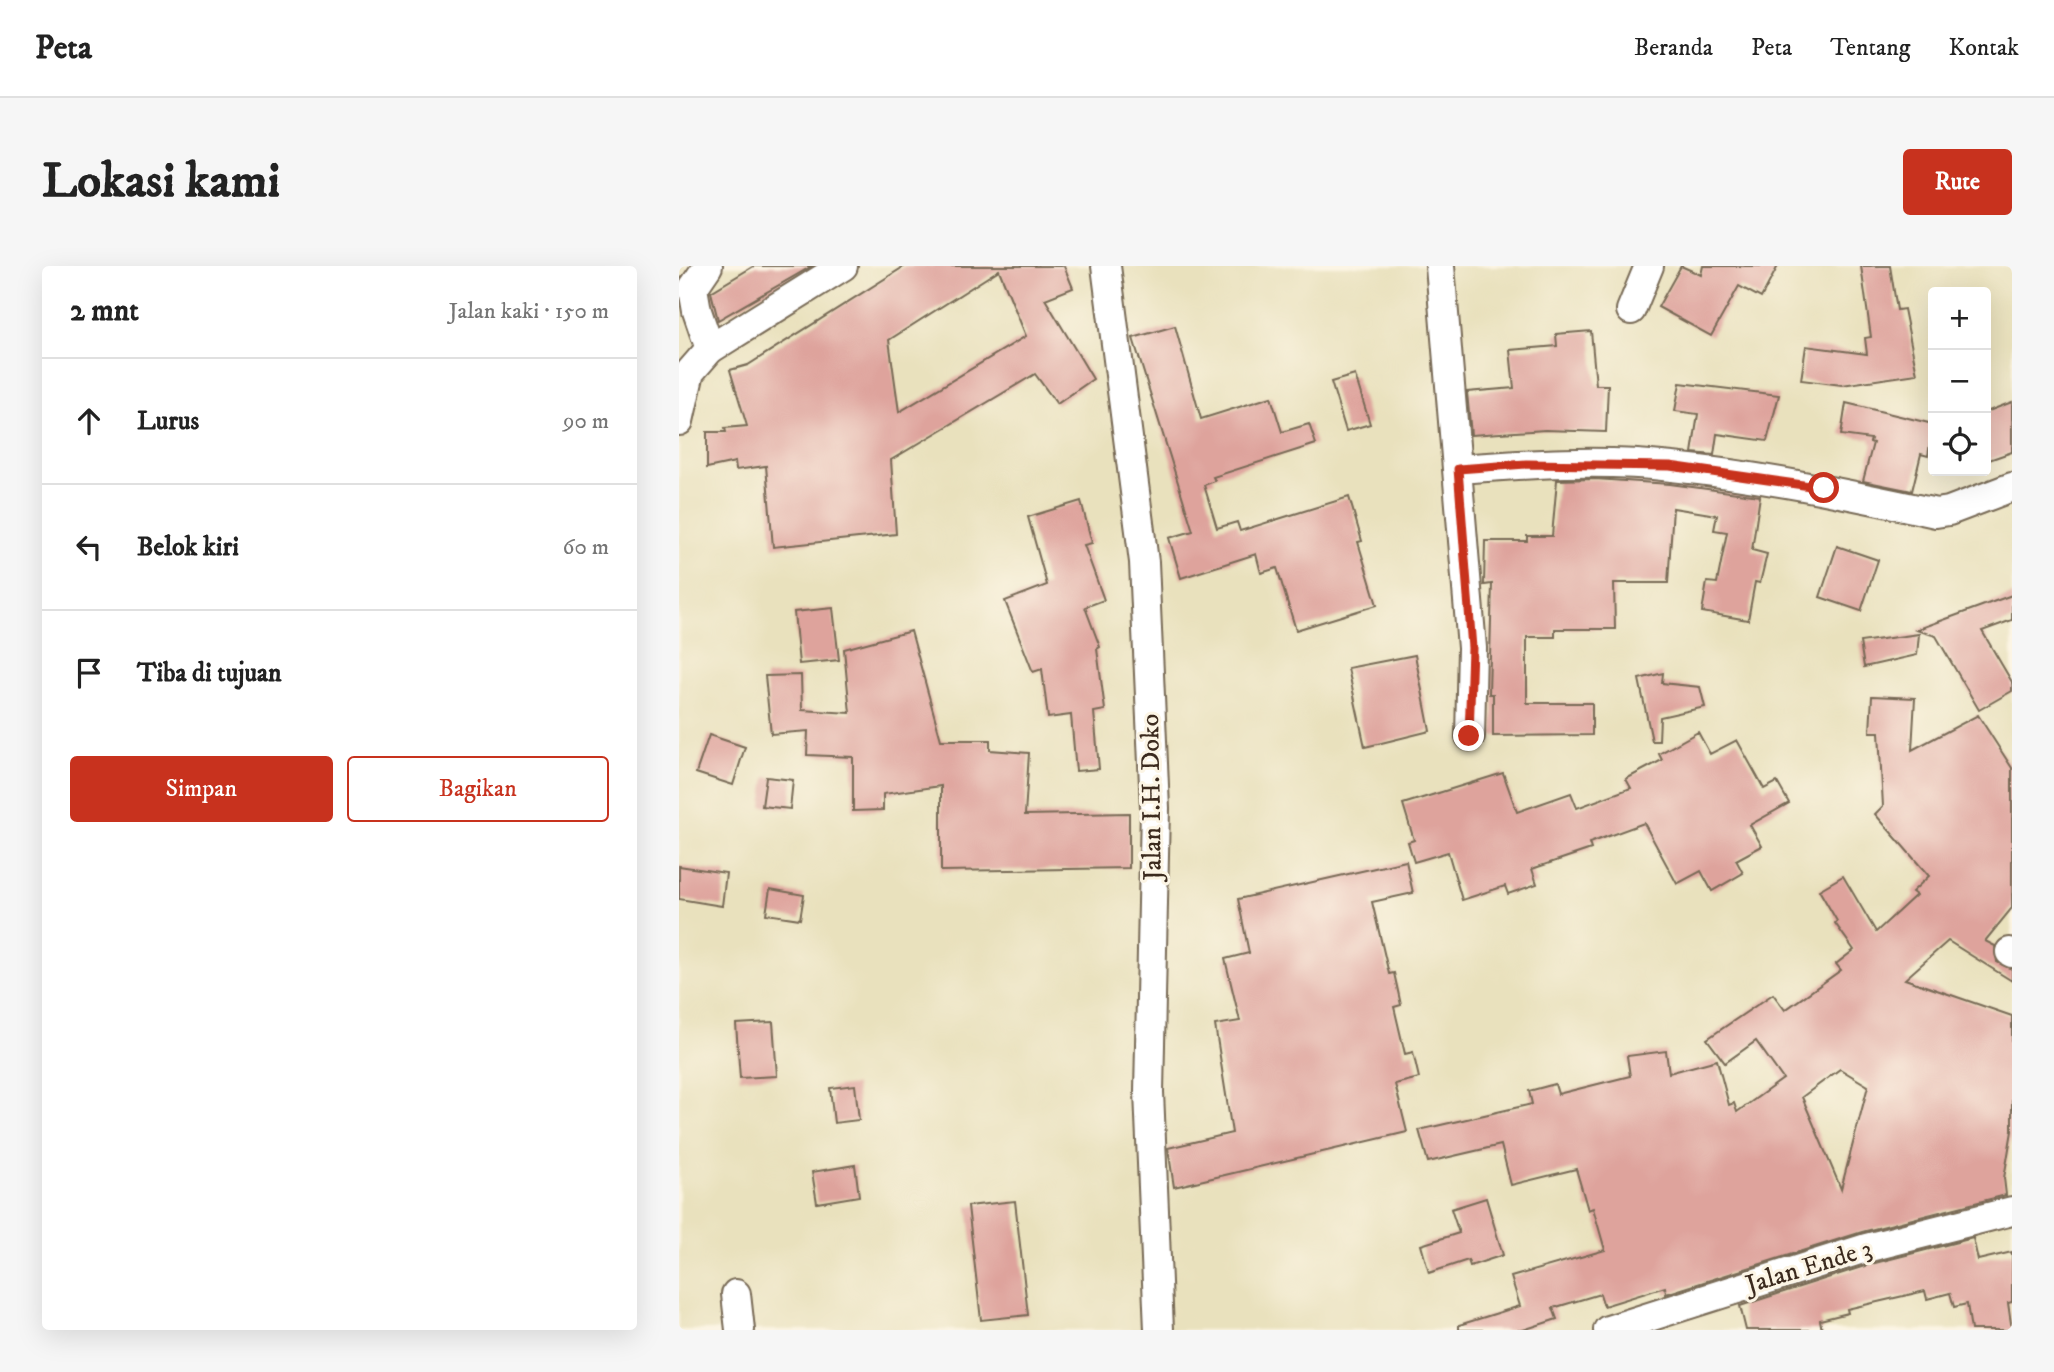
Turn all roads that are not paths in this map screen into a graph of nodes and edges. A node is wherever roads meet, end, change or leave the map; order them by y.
1 (708, 266) edge
2 (843, 266) edge
3 (1106, 266) edge
4 (1440, 266) edge
5 (1649, 266) edge
6 (1631, 310) dead end
7 (710, 349) junction
8 (679, 421) edge
9 (1458, 469) junction
10 (2012, 487) edge
11 (1469, 736) dead end
12 (2012, 1211) edge
13 (736, 1294) dead end
14 (740, 1330) edge
15 (1159, 1330) edge
16 (1608, 1330) edge

1 - 7 street
2 - 7 street
3 - 15 street, Jalan I.H. Doko
4 - 9 street
5 - 6 street
7 - 8 street
9 - 10 street
9 - 11 street
12 - 16 street, Jalan Ende 3
13 - 14 street

